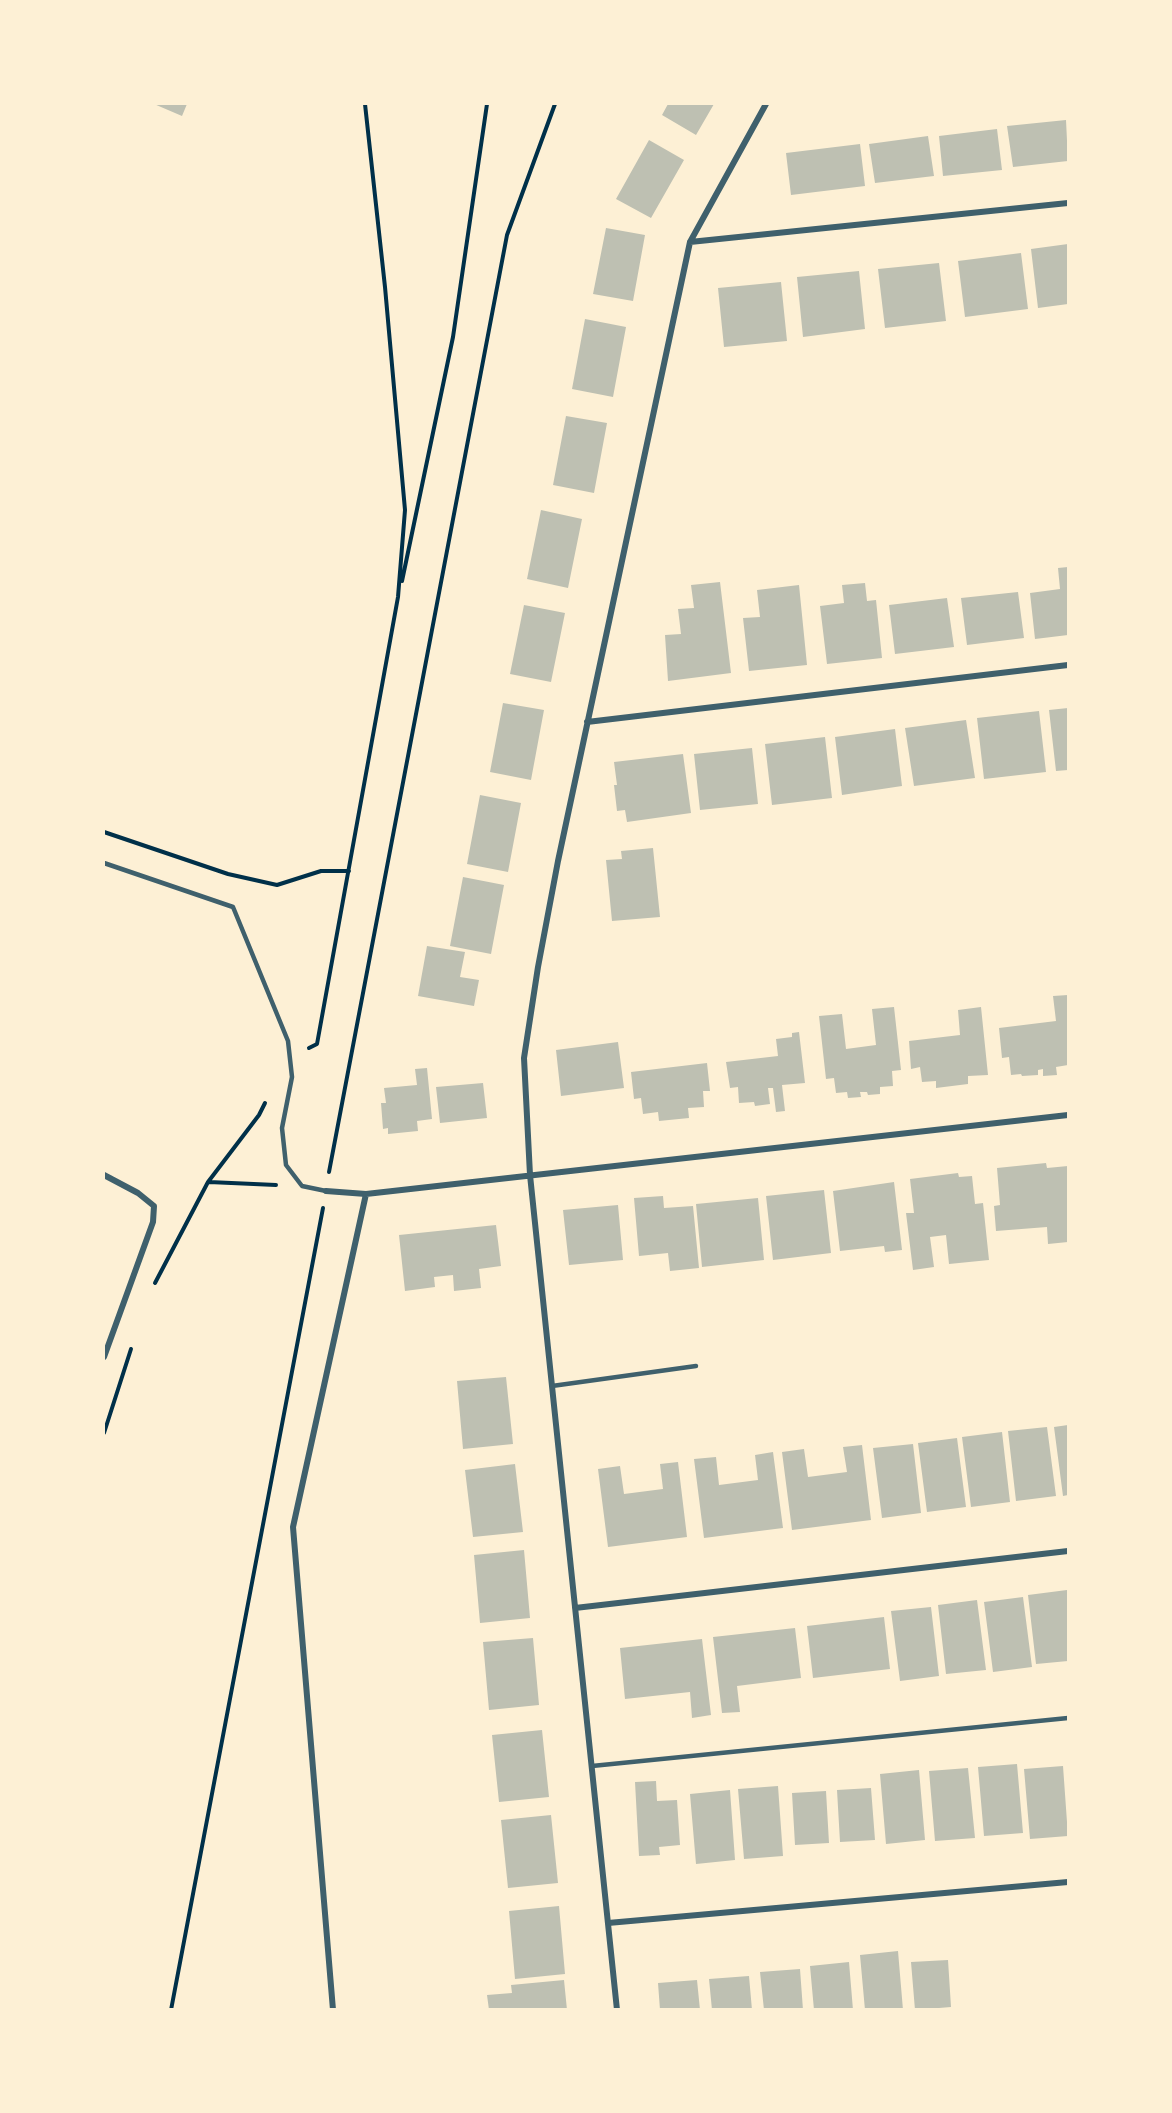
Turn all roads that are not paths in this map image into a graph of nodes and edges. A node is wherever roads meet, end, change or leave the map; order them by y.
1 (766, 104) edge
2 (1068, 203) edge
3 (690, 242) junction
4 (1068, 665) edge
5 (587, 722) junction
6 (104, 863) edge
7 (1068, 1115) edge
8 (530, 1174) junction
9 (104, 1175) edge
10 (326, 1191) joint
11 (366, 1194) junction
12 (104, 1357) edge
13 (696, 1366) dead end
14 (552, 1386) junction
15 (1068, 1551) edge
16 (575, 1608) junction
17 (1068, 1718) edge
18 (591, 1767) junction
19 (1068, 1882) edge
20 (608, 1923) junction
21 (333, 2010) edge
22 (617, 2010) edge

1 - 3 street
2 - 3 street
3 - 5 street
4 - 5 street
5 - 8 street
6 - 10 lane
7 - 8 street
8 - 11 street
8 - 14 street
9 - 12 street
10 - 11 street
11 - 21 street
13 - 14 lane
14 - 16 street
15 - 16 street
16 - 18 street
17 - 18 lane
18 - 20 street
19 - 20 street
20 - 22 street

